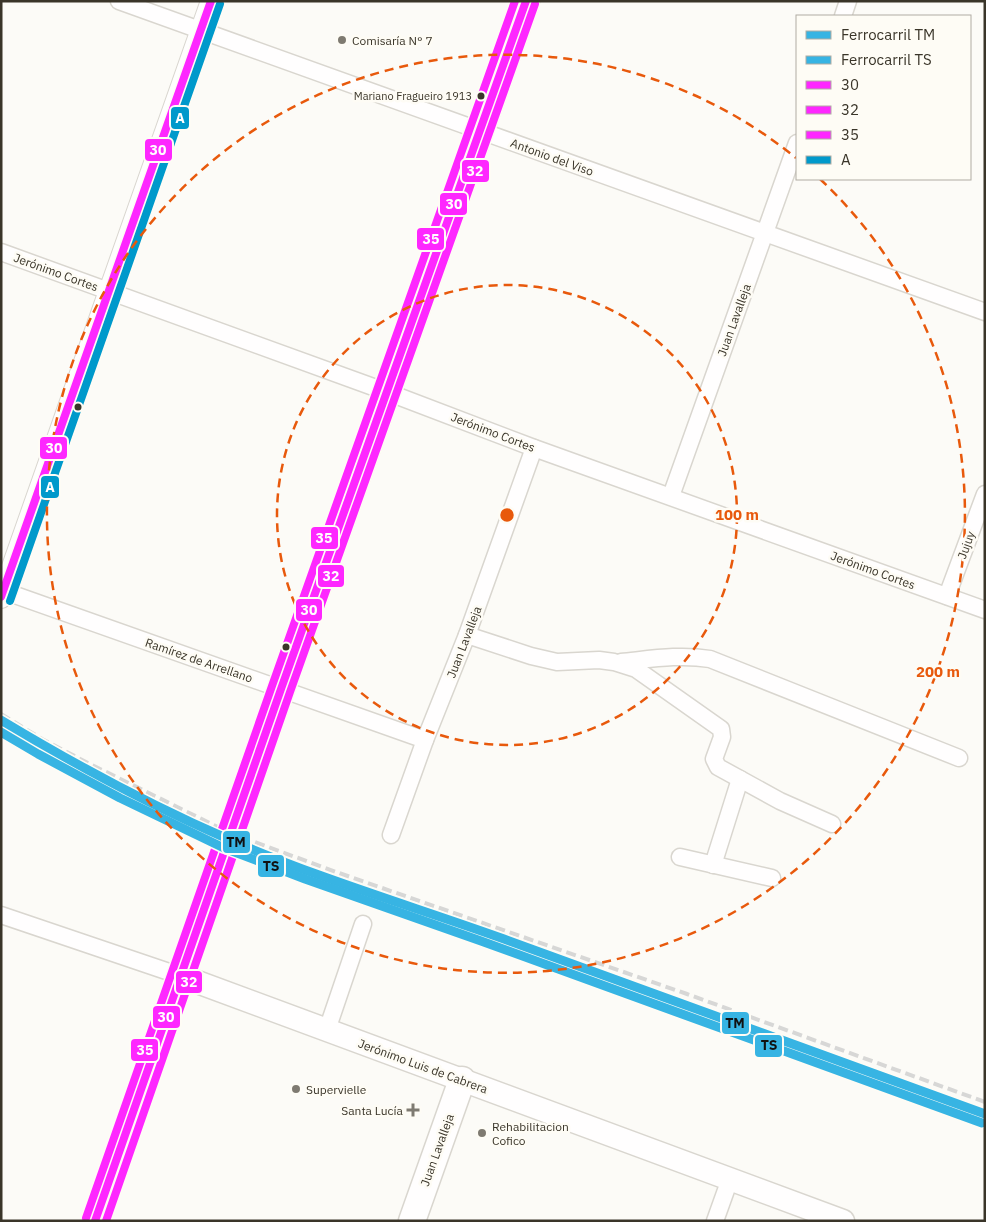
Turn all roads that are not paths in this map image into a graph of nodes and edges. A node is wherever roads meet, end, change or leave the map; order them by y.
1 (119, 1) edge
2 (211, 1) edge
3 (526, 1) edge
4 (848, 1) edge
5 (842, 15) edge
6 (200, 30) junction
7 (480, 131) junction
8 (796, 146) edge
9 (765, 233) junction
10 (1, 252) edge
11 (109, 291) junction
12 (985, 312) edge
13 (387, 392) junction
14 (534, 448) junction
15 (985, 494) edge
16 (671, 496) junction
17 (2, 593) edge
18 (947, 596) junction
19 (985, 610) edge
20 (467, 635) junction
21 (614, 662) junction
22 (281, 689) junction
23 (425, 740) junction
24 (959, 758) dead end
25 (740, 779) junction
26 (832, 824) dead end
27 (391, 835) dead end
28 (680, 857) dead end
29 (713, 865) junction
30 (772, 878) dead end
31 (1, 915) edge
32 (363, 924) dead end
33 (181, 976) junction
34 (326, 1030) junction
35 (462, 1080) junction
36 (730, 1179) junction
37 (95, 1221) edge
38 (412, 1221) edge
39 (715, 1221) edge
40 (843, 1221) edge

1 - 6 street, Antonio del Viso
2 - 6 street
3 - 7 main road
4 - 5 street
6 - 7 street, Antonio del Viso
6 - 11 street
7 - 9 street, Antonio del Viso
7 - 13 main road
8 - 9 street, Juan Lavalleja
9 - 12 street, Antonio del Viso
9 - 16 street, Juan Lavalleja
10 - 11 street, Jerónimo Cortes
11 - 13 street, Jerónimo Cortes
11 - 17 street
13 - 14 street, Jerónimo Cortes
13 - 22 main road
14 - 16 street, Jerónimo Cortes
14 - 20 street, Juan Lavalleja
15 - 18 street, Jujuy
16 - 18 street, Jerónimo Cortes
17 - 22 street, Ramírez de Arrellano
18 - 19 street, Jerónimo Cortes
20 - 21 street
20 - 23 street, Juan Lavalleja
21 - 24 street
21 - 25 street
22 - 23 street, Ramírez de Arrellano
22 - 33 main road
23 - 27 street, Juan Lavalleja
25 - 26 street
25 - 29 street
28 - 29 street
29 - 30 street
31 - 33 street, Jerónimo Luis de Cabrera
32 - 34 street
33 - 34 main road, Jerónimo Luis de Cabrera
33 - 37 main road
34 - 35 main road, Jerónimo Luis de Cabrera
35 - 36 main road, Jerónimo Luis de Cabrera
35 - 38 main road, Juan Lavalleja
36 - 39 street
36 - 40 main road, Jerónimo Luis de Cabrera

